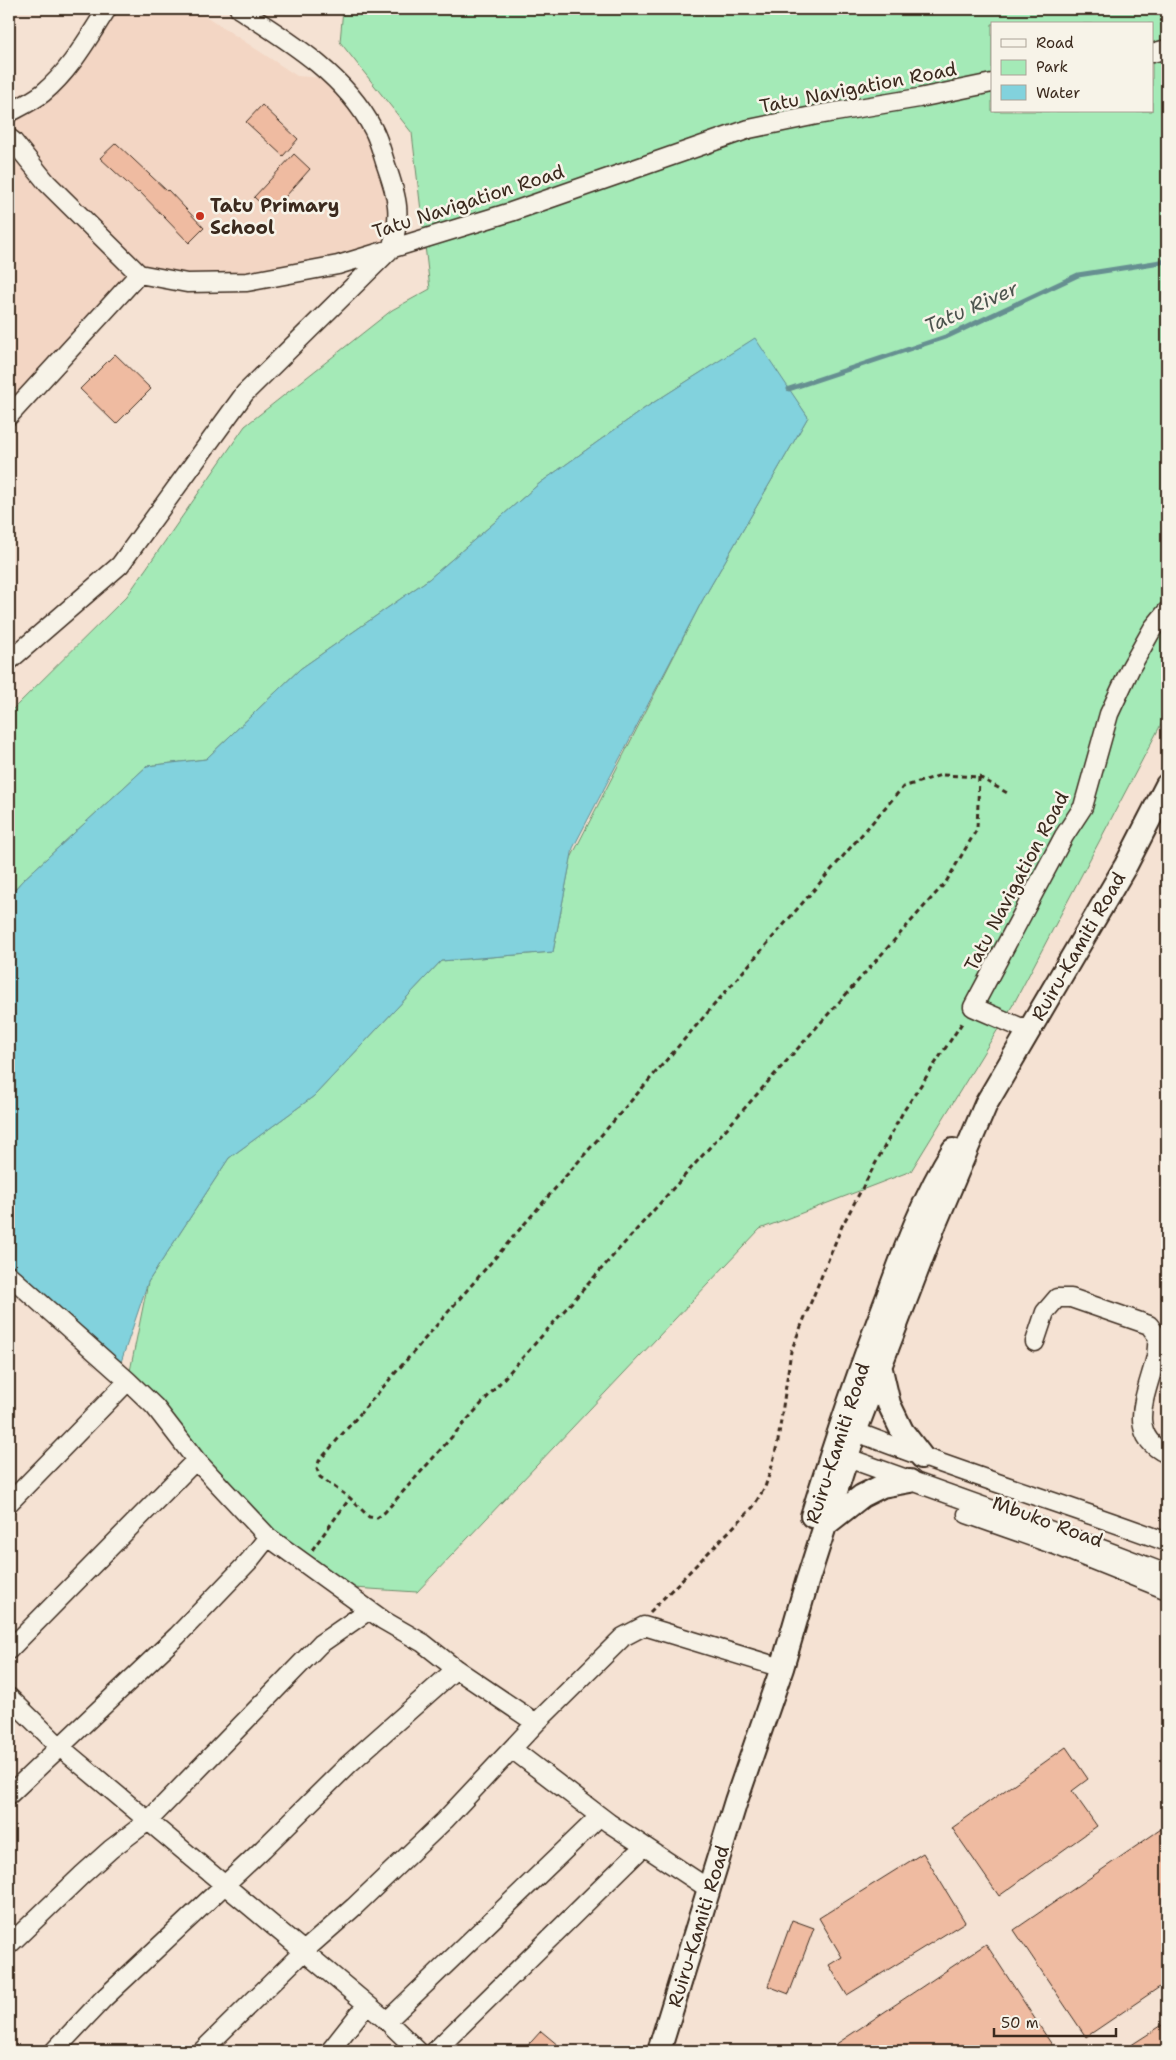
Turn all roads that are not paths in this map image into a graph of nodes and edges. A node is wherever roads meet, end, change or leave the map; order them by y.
1 (107, 9) edge
2 (239, 9) edge
3 (1167, 49) edge
4 (1154, 52) edge
5 (991, 83) edge
6 (9, 113) edge
7 (9, 138) edge
8 (391, 250) junction
9 (140, 274) junction
10 (9, 416) edge
11 (1167, 611) edge
12 (9, 661) edge
13 (1167, 786) edge
14 (1029, 1031) junction
15 (986, 1104) junction
16 (9, 1275) edge
17 (1163, 1338) edge
18 (1035, 1342) dead end
19 (880, 1365) junction
20 (128, 1381) junction
21 (848, 1429) junction
22 (1167, 1454) edge
23 (839, 1455) junction
24 (922, 1457) junction
25 (196, 1460) junction
26 (947, 1465) junction
27 (915, 1483) junction
28 (938, 1491) junction
29 (9, 1503) edge
30 (825, 1525) junction
31 (268, 1537) junction
32 (1167, 1542) edge
33 (1167, 1574) edge
34 (1167, 1590) edge
35 (369, 1610) junction
36 (9, 1650) edge
37 (777, 1667) junction
38 (456, 1669) junction
39 (9, 1697) edge
40 (536, 1723) junction
41 (60, 1747) junction
42 (512, 1749) junction
43 (9, 1795) edge
44 (600, 1816) junction
45 (148, 1822) junction
46 (644, 1846) junction
47 (224, 1886) junction
48 (709, 1889) junction
49 (9, 1945) edge
50 (304, 1951) junction
51 (367, 2004) junction
52 (387, 2021) junction
53 (54, 2051) edge
54 (202, 2051) edge
55 (330, 2051) edge
56 (418, 2051) edge
57 (435, 2051) edge
58 (659, 2051) edge

1 - 6 street
2 - 8 street
3 - 4 street
5 - 8 street, Tatu Navigation Road
7 - 9 street
8 - 9 street, Tatu Navigation Road
8 - 12 street
9 - 10 street
11 - 14 street, Tatu Navigation Road
13 - 14 main road, Ruiru-Kamiti Road
14 - 15 main road, Ruiru-Kamiti Road
15 - 19 main road, Ruiru-Kamiti Road
15 - 21 main road, Ruiru-Kamiti Road
16 - 20 street
17 - 18 street
17 - 22 street
19 - 21 main road, Ruiru-Kamiti Road
19 - 24 main road
20 - 25 street
20 - 29 street
21 - 23 main road, Ruiru-Kamiti Road
21 - 24 street
23 - 27 street
23 - 30 main road, Ruiru-Kamiti Road
23 - 37 main road, Ruiru-Kamiti Road
24 - 26 street
25 - 31 street
25 - 36 street
26 - 28 street
26 - 32 street
27 - 28 street
27 - 30 main road
27 - 34 street, Mbuko Road
28 - 33 street
30 - 37 main road, Ruiru-Kamiti Road
31 - 35 street
31 - 41 street
35 - 38 street
35 - 45 street
37 - 40 street
37 - 48 main road, Ruiru-Kamiti Road
38 - 40 street
38 - 47 street
39 - 41 street
40 - 42 street
41 - 43 street
41 - 45 street
42 - 44 street
42 - 50 street
44 - 46 street
44 - 52 street
45 - 47 street
45 - 49 street
46 - 48 street
46 - 57 street
47 - 50 street
47 - 53 street
48 - 58 main road, Ruiru-Kamiti Road
50 - 51 street
50 - 54 street
51 - 52 street
51 - 55 street
52 - 56 street

